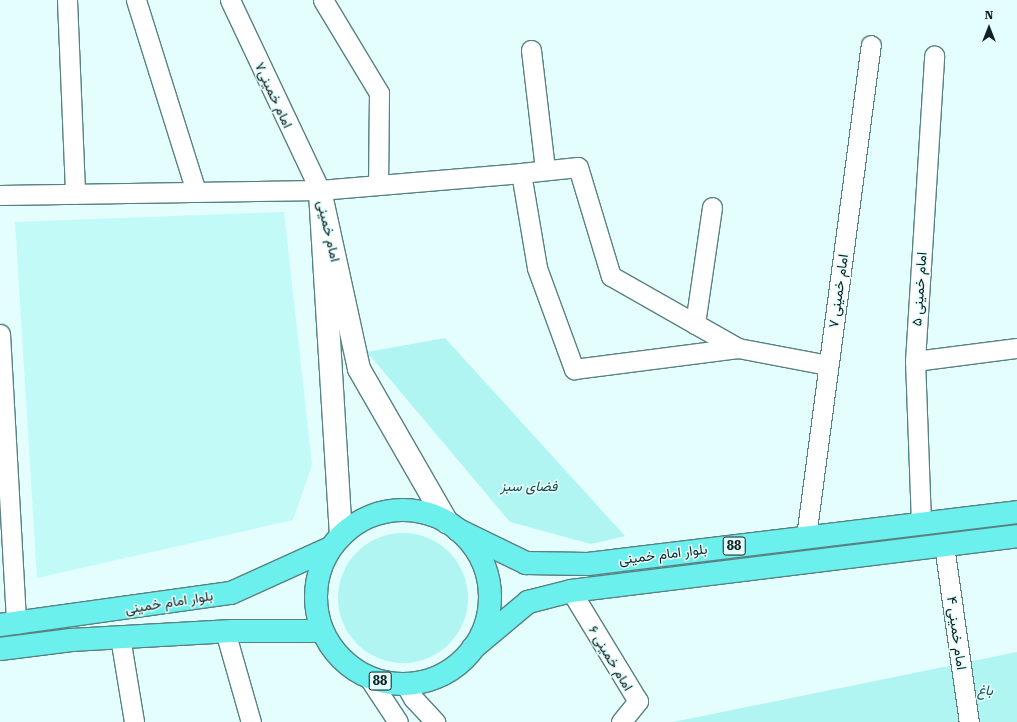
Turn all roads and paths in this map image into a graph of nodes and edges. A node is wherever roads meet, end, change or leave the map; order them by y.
1 (67, 0) edge
2 (136, 0) edge
3 (230, 0) edge
4 (322, 0) edge
5 (871, 45) dead end
6 (531, 50) dead end
7 (934, 56) dead end
8 (544, 170) junction
9 (521, 173) junction
10 (378, 185) junction
11 (320, 190) junction
12 (196, 192) junction
13 (75, 194) junction
14 (0, 195) edge
15 (712, 207) dead end
16 (695, 324) junction
17 (0, 334) edge
18 (738, 348) junction
19 (1017, 348) edge
20 (915, 361) junction
21 (828, 365) junction
22 (1017, 512) edge
23 (921, 523) junction
24 (453, 526) junction
25 (1017, 536) edge
26 (806, 537) junction
27 (336, 542) junction
28 (944, 545) junction
29 (571, 591) junction
30 (8, 624) edge
31 (225, 631) junction
32 (322, 631) junction
33 (120, 637) junction
34 (473, 648) junction
35 (0, 649) edge
36 (367, 675) junction
37 (405, 684) junction
38 (134, 722) edge
39 (251, 722) edge
40 (398, 722) edge
41 (435, 722) edge
42 (621, 722) edge
43 (969, 722) edge

1 - 13 street
2 - 12 street
3 - 11 street, امام خمینی۷
4 - 10 street
5 - 21 street, امام خمینی ۷
6 - 8 street
7 - 20 street, امام خمینی ۵
8 - 9 street
8 - 16 street
9 - 10 street
9 - 18 street
10 - 11 street
11 - 12 street
11 - 24 street, امام خمینی
11 - 27 street, امام خمینی
12 - 13 street
13 - 14 street
15 - 16 street
16 - 18 street
17 - 30 street
18 - 21 street
19 - 20 street
20 - 23 street, امام خمینی ۵
21 - 26 street, امام خمینی ۷
22 - 23 highway, بلوار امام خمینی / 88
23 - 26 highway, بلوار امام خمینی / 88
24 - 26 highway, بلوار امام خمینی / 88
24 - 27 highway, 88
24 - 34 highway, 88
25 - 28 highway, بلوار امام خمینی / 88
27 - 30 highway, بلوار امام خمینی / 88
27 - 32 highway, 88
28 - 29 highway, بلوار امام خمینی / 88
28 - 43 street, امام خمینی ۴
29 - 34 highway, بلوار امام خمینی / 88
29 - 42 street, امام خمینی ۶
31 - 32 highway, بلوار امام خمینی
31 - 33 highway, بلوار امام خمینی
31 - 39 street
32 - 36 highway, 88
33 - 35 highway, بلوار امام خمینی
33 - 38 street
34 - 37 highway, 88
36 - 37 highway, 88
36 - 40 street
37 - 41 street

